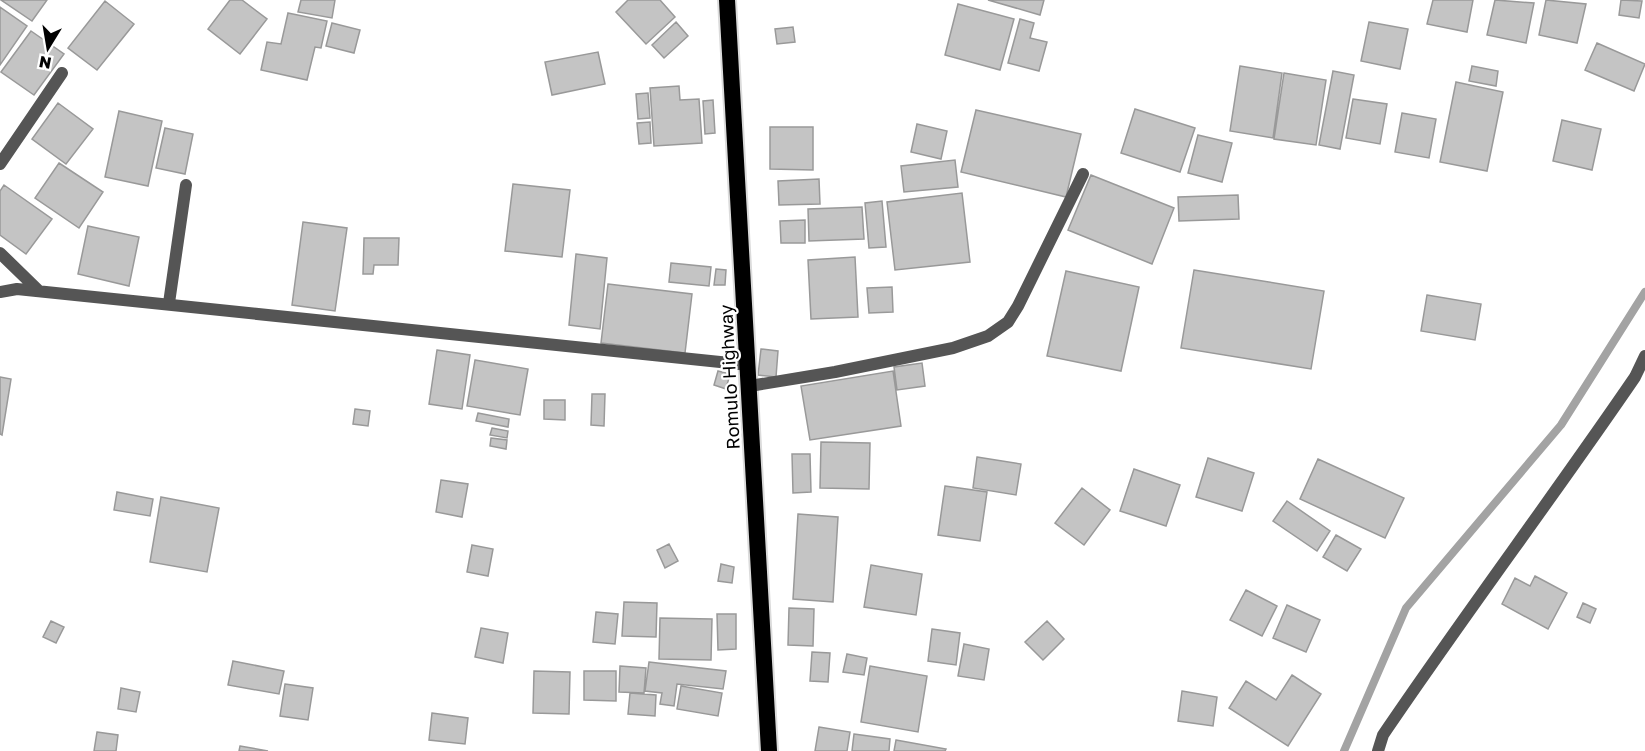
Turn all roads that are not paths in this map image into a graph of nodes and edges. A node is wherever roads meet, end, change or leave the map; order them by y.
1 (727, 0) edge
2 (62, 74) dead end
3 (0, 164) edge
4 (1083, 174) dead end
5 (186, 185) dead end
6 (0, 253) edge
7 (39, 291) junction
8 (0, 292) edge
9 (169, 303) junction
10 (1645, 356) edge
11 (749, 364) junction
12 (750, 386) junction
13 (769, 751) edge
14 (1378, 751) edge

1 - 11 highway, Romulo Highway
2 - 3 street
4 - 12 street
5 - 9 street
6 - 7 street
7 - 8 street
7 - 9 street
9 - 11 street
10 - 14 street
11 - 12 highway, Romulo Highway
12 - 13 highway, Romulo Highway

